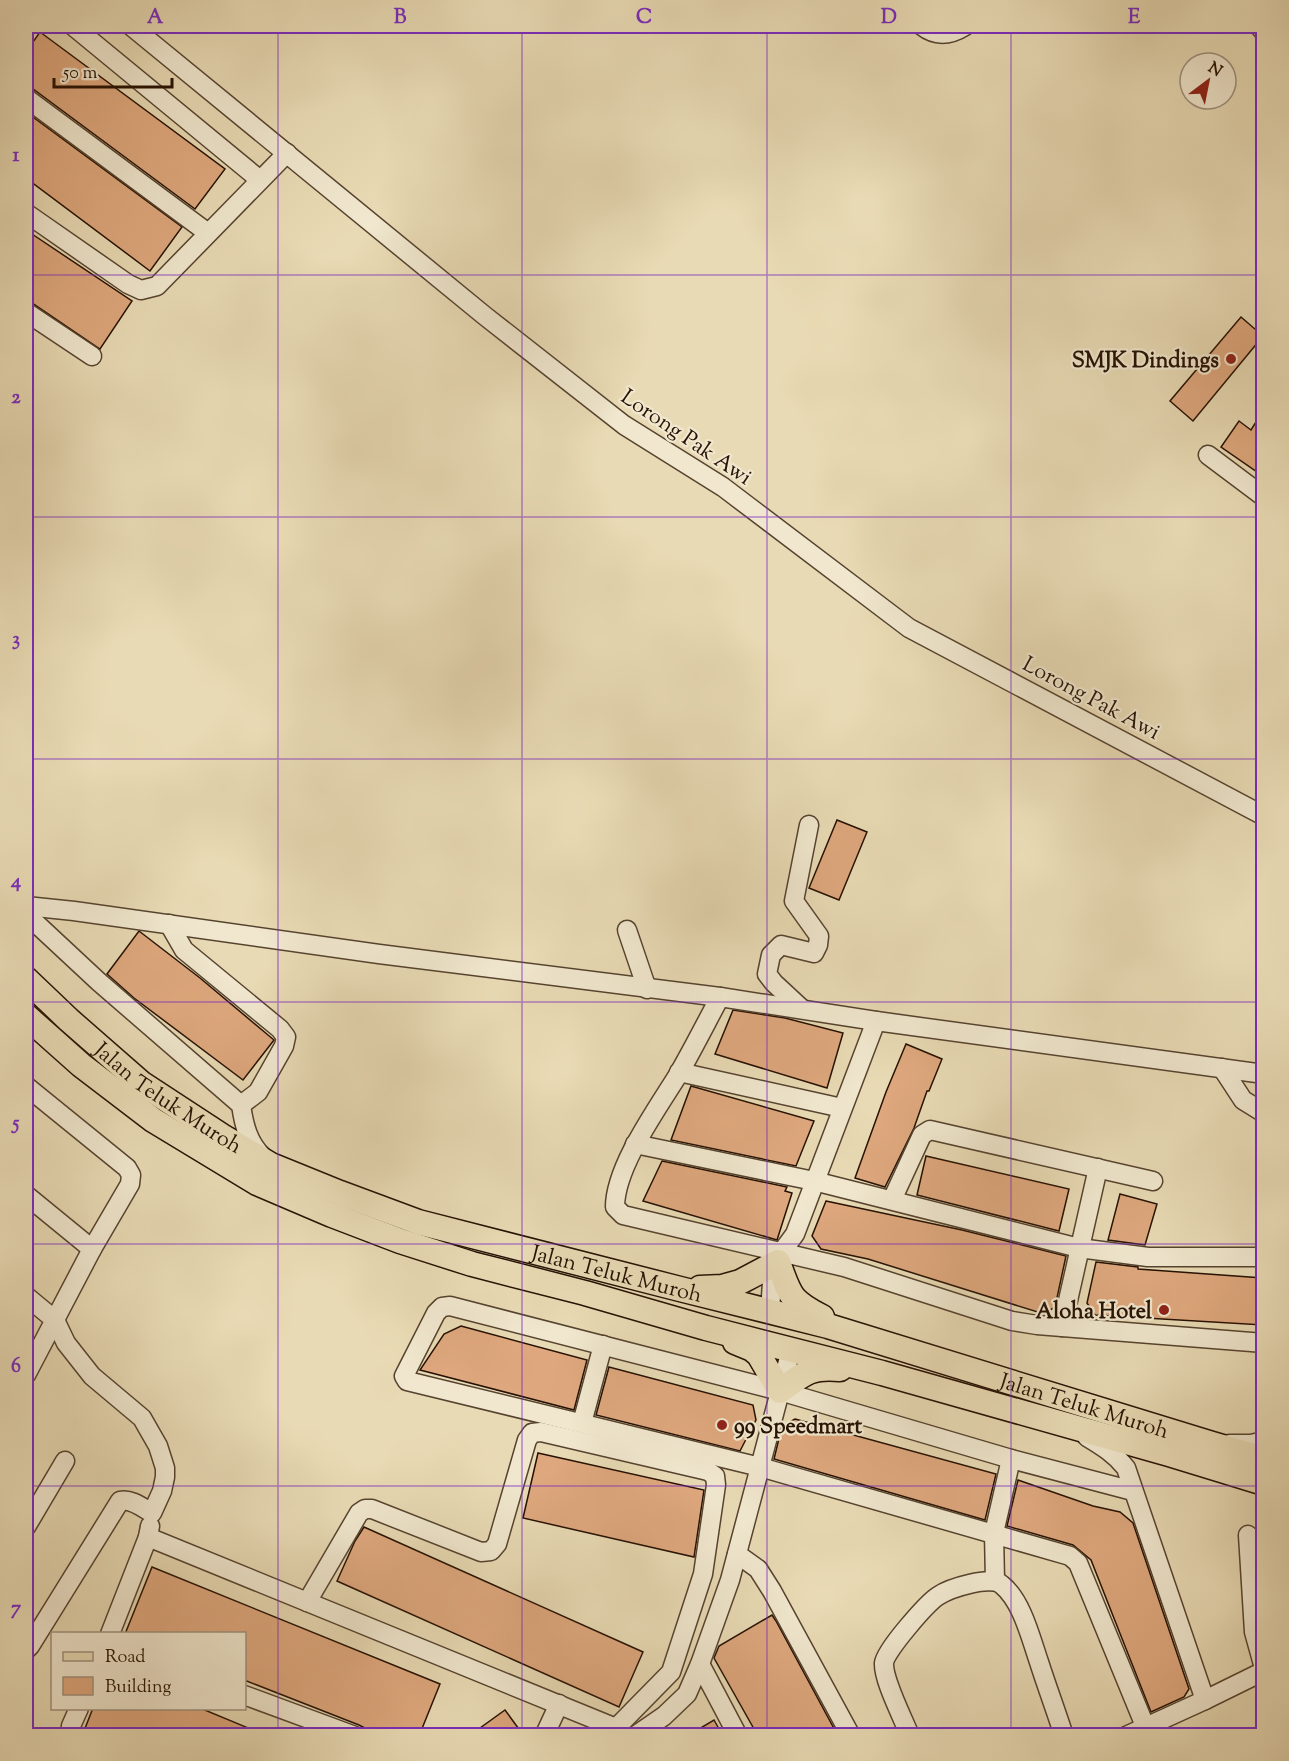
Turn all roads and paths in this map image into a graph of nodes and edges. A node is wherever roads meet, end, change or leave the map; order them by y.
1 (73, 26) edge
2 (131, 26) edge
3 (922, 26) edge
4 (965, 26) edge
5 (1259, 26) edge
6 (1263, 32) edge
7 (26, 98) edge
8 (287, 153) junction
9 (260, 180) junction
10 (26, 213) edge
11 (208, 233) junction
12 (26, 312) edge
13 (92, 356) dead end
14 (1208, 455) dead end
15 (1263, 497) edge
16 (1263, 816) edge
17 (809, 825) dead end
18 (26, 906) edge
19 (26, 914) edge
20 (169, 924) junction
21 (627, 930) dead end
22 (26, 979) edge
23 (647, 989) junction
24 (720, 997) junction
25 (802, 1010) junction
26 (27, 1018) edge
27 (876, 1021) junction
28 (1222, 1068) junction
29 (679, 1072) junction
30 (1263, 1074) edge
31 (26, 1086) edge
32 (241, 1105) junction
33 (842, 1108) junction
34 (1263, 1113) edge
35 (635, 1144) junction
36 (272, 1165) junction
37 (1098, 1168) junction
38 (814, 1181) junction
39 (1153, 1181) dead end
40 (26, 1195) edge
41 (892, 1200) junction
42 (1079, 1248) junction
43 (92, 1249) junction
44 (1263, 1257) edge
45 (780, 1258) junction
46 (680, 1289) junction
47 (26, 1296) edge
48 (770, 1311) junction
49 (55, 1320) junction
50 (828, 1326) junction
51 (1062, 1327) junction
52 (706, 1328) junction
53 (852, 1332) junction
54 (737, 1336) junction
55 (1263, 1343) edge
56 (603, 1345) junction
57 (791, 1350) junction
58 (882, 1373) junction
59 (26, 1375) edge
60 (780, 1391) junction
61 (582, 1424) junction
62 (1065, 1425) junction
63 (1263, 1441) edge
64 (1212, 1444) junction
65 (1169, 1454) junction
66 (1263, 1458) edge
67 (1011, 1459) junction
68 (65, 1461) dead end
69 (760, 1467) junction
70 (1126, 1468) junction
71 (1263, 1483) edge
72 (1133, 1491) junction
73 (152, 1513) junction
74 (26, 1527) edge
75 (994, 1533) junction
76 (1248, 1535) dead end
77 (148, 1538) junction
78 (737, 1554) junction
79 (994, 1581) junction
80 (307, 1602) junction
81 (111, 1632) edge
82 (26, 1650) edge
83 (700, 1664) junction
84 (1263, 1670) edge
85 (246, 1696) edge
86 (1205, 1700) junction
87 (559, 1704) junction
88 (78, 1710) edge
89 (1146, 1726) junction
90 (546, 1732) dead end
91 (618, 1732) edge
92 (70, 1736) edge
93 (354, 1736) edge
94 (635, 1736) edge
95 (738, 1736) edge
96 (851, 1736) edge
97 (910, 1736) edge
98 (1064, 1736) edge
99 (1126, 1736) edge

1 - 9 street
2 - 8 street, Lorong Pak Awi
3 - 4 street
5 - 6 street
7 - 11 street
8 - 9 street
8 - 16 street, Lorong Pak Awi
9 - 11 street
10 - 11 street
12 - 13 street
14 - 15 street
17 - 25 street
18 - 20 street
19 - 32 street
20 - 23 street
20 - 32 street
21 - 23 street
22 - 36 main road, Jalan Teluk Muroh
23 - 24 street
24 - 25 street
24 - 29 street
25 - 27 street
26 - 52 main road, Jalan Teluk Muroh
27 - 28 street
27 - 33 street
28 - 30 street
28 - 34 street
29 - 33 street
29 - 35 street
31 - 43 street
32 - 36 street
33 - 38 street
35 - 38 street
35 - 45 street
36 - 46 main road, Jalan Teluk Muroh
37 - 39 street
37 - 41 street
37 - 42 street
38 - 41 street
38 - 45 street
40 - 43 street
41 - 42 street
42 - 44 street
42 - 51 street
43 - 49 street
45 - 46 main road
45 - 48 street
45 - 51 street
45 - 53 main road
46 - 48 main road, Jalan Teluk Muroh
47 - 49 street
48 - 50 main road, Jalan Teluk Muroh
48 - 54 main road
48 - 57 main road
49 - 59 street
49 - 73 street
50 - 53 main road, Jalan Teluk Muroh
50 - 57 main road
51 - 55 street
52 - 54 main road, Jalan Teluk Muroh
52 - 60 main road
53 - 64 main road, Jalan Teluk Muroh
54 - 57 main road, Jalan Teluk Muroh
56 - 60 street
56 - 61 street
56 - 61 street
57 - 58 main road, Jalan Teluk Muroh
57 - 60 street
58 - 60 main road
58 - 62 main road, Jalan Teluk Muroh
60 - 67 street
60 - 69 street
61 - 69 street
62 - 65 main road, Jalan Teluk Muroh
62 - 70 street
63 - 64 street
64 - 66 main road, Jalan Teluk Muroh
65 - 70 street
65 - 71 main road, Jalan Teluk Muroh
67 - 72 street
67 - 75 street
68 - 74 street
69 - 75 street
69 - 78 street
70 - 72 street
72 - 86 street
73 - 77 street
73 - 82 street
75 - 79 street
75 - 89 street
76 - 84 street
77 - 80 street
77 - 81 street
78 - 83 street
78 - 96 street
79 - 97 street
79 - 98 street
80 - 87 street
80 - 91 street
83 - 94 street
83 - 95 street
84 - 86 street
85 - 93 street
86 - 89 street
87 - 90 street
87 - 91 street
88 - 92 street
89 - 99 street

